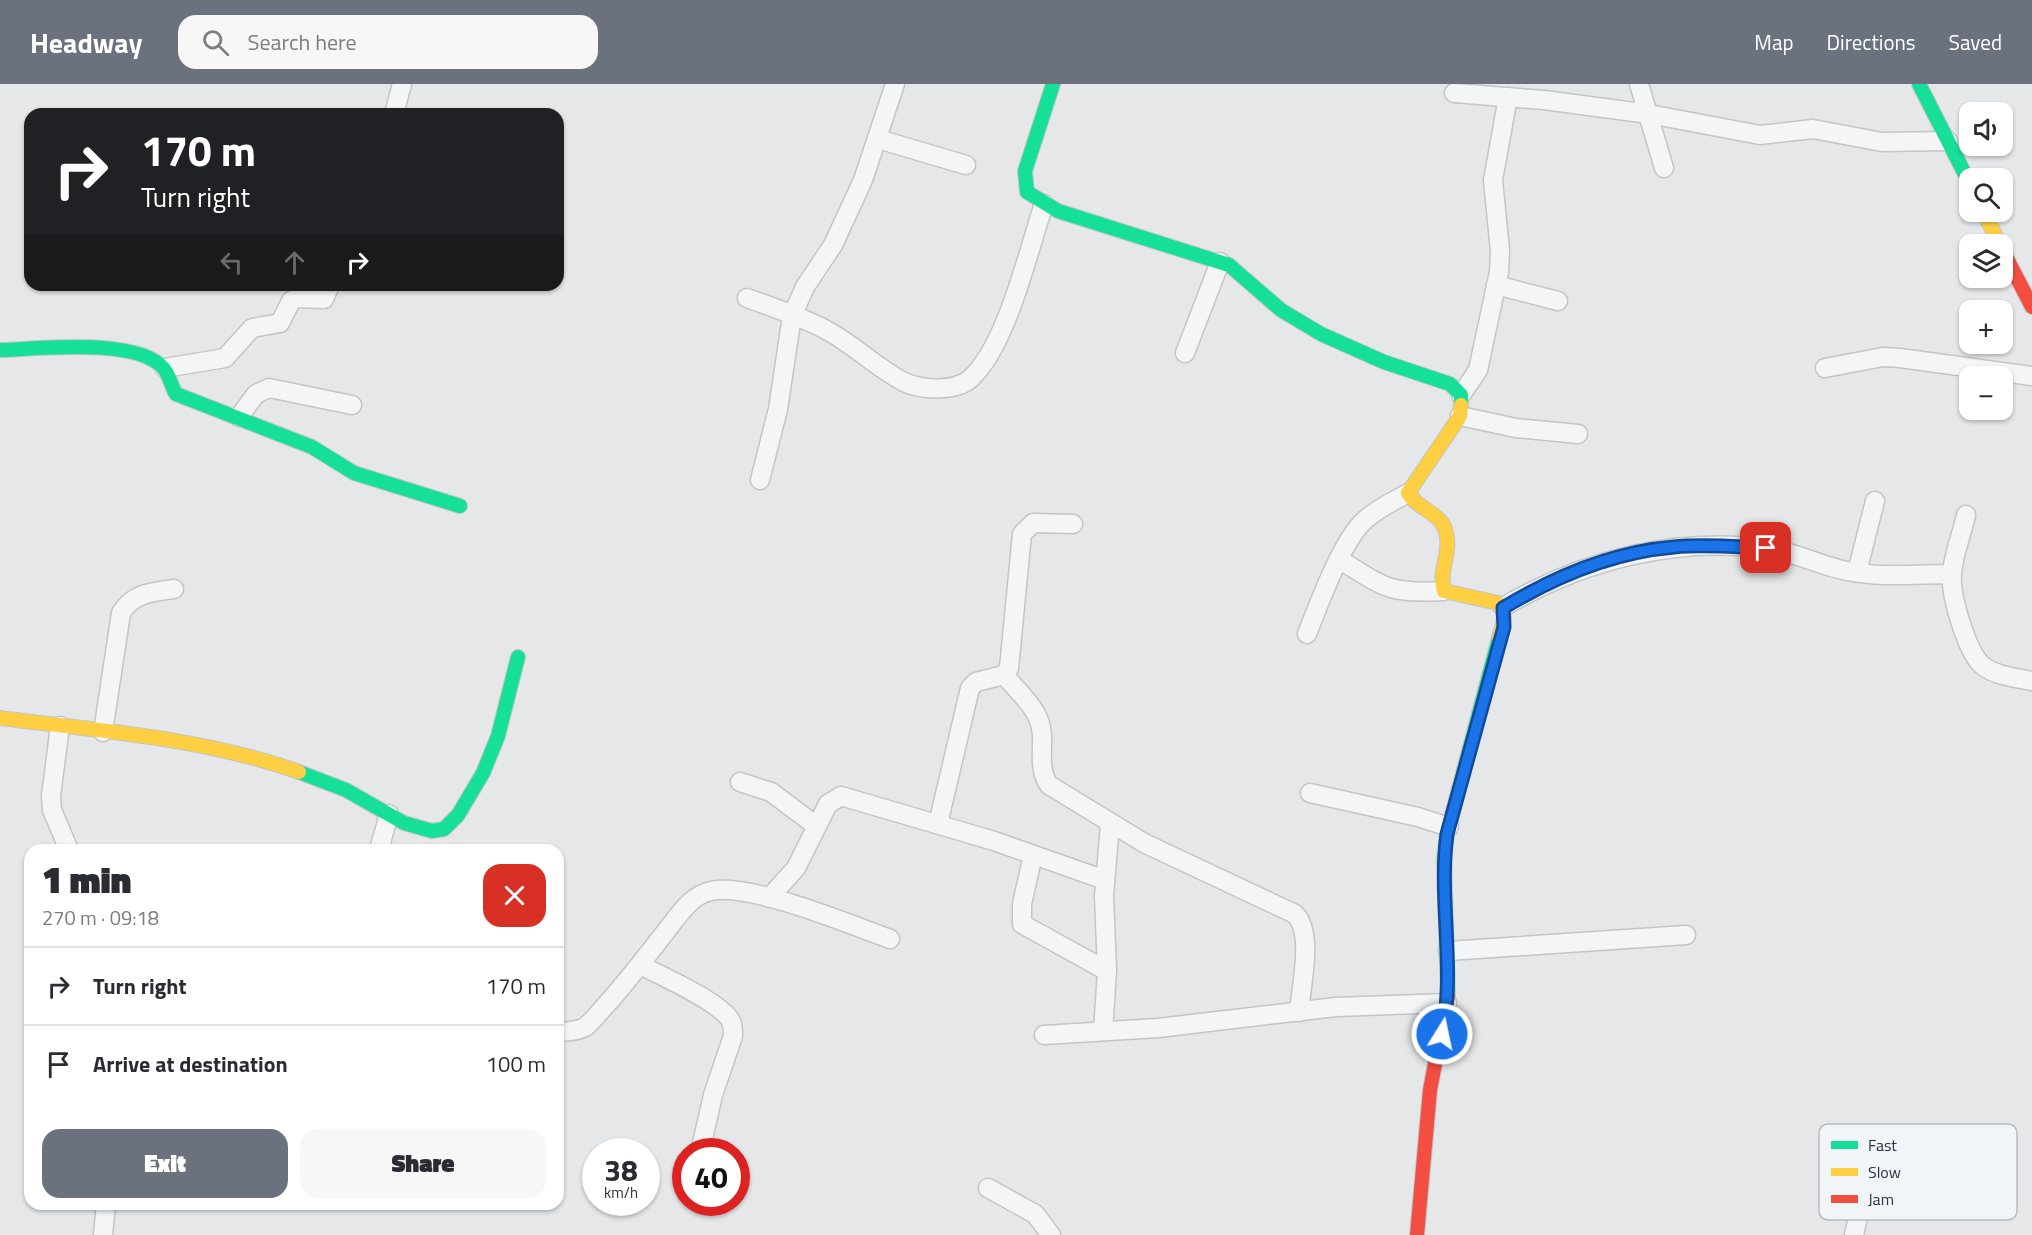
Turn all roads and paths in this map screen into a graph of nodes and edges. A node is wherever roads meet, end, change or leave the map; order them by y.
1 (402, 84) edge
2 (895, 84) edge
3 (1053, 84) edge
4 (1639, 84) edge
5 (1918, 84) edge
6 (1454, 93) dead end
7 (1508, 97) junction
8 (396, 108) edge
9 (1649, 114) junction
10 (878, 139) junction
11 (1948, 141) junction
12 (966, 165) dead end
13 (1664, 168) dead end
14 (1962, 168) edge
15 (1044, 204) junction
16 (1220, 262) junction
17 (2013, 270) edge
18 (1496, 285) junction
19 (327, 291) edge
20 (747, 298) dead end
21 (1558, 301) dead end
22 (2032, 307) edge
23 (792, 315) junction
24 (0, 350) edge
25 (1185, 353) dead end
26 (165, 368) junction
27 (1825, 368) dead end
28 (2032, 376) edge
29 (1461, 395) junction
30 (352, 405) dead end
31 (1460, 416) junction
32 (239, 417) junction
33 (1578, 434) dead end
34 (760, 480) dead end
35 (1408, 493) junction
36 (1875, 501) dead end
37 (460, 506) dead end
38 (1966, 515) dead end
39 (1073, 524) dead end
40 (1340, 560) junction
41 (1857, 572) junction
42 (1952, 574) junction
43 (174, 589) dead end
44 (1444, 591) junction
45 (1503, 608) junction
46 (1308, 634) dead end
47 (518, 657) dead end
48 (1004, 675) junction
49 (2032, 681) edge
50 (0, 718) edge
51 (60, 726) junction
52 (103, 732) junction
53 (740, 782) dead end
54 (1310, 793) dead end
55 (389, 814) junction
56 (938, 824) junction
57 (1110, 824) junction
58 (815, 825) junction
59 (1449, 827) junction
60 (66, 844) edge
61 (382, 844) edge
62 (1033, 855) junction
63 (1105, 880) junction
64 (769, 898) junction
65 (1686, 935) dead end
66 (890, 939) dead end
67 (1448, 951) junction
68 (640, 964) junction
69 (1107, 971) junction
70 (1447, 1004) junction
71 (1299, 1012) junction
72 (564, 1031) edge
73 (1103, 1031) junction
74 (1044, 1035) dead end
75 (703, 1138) edge
76 (988, 1188) dead end
77 (105, 1210) edge
78 (1857, 1220) edge
79 (103, 1235) edge
80 (1051, 1235) edge
81 (1417, 1235) edge
82 (1854, 1235) edge

1 - 8 street
2 - 10 street
3 - 15 street
4 - 9 street
5 - 11 street
6 - 7 street
7 - 9 street
7 - 18 street
9 - 11 street
9 - 13 street
10 - 12 street
10 - 23 street
11 - 14 street
15 - 16 street
15 - 23 street
16 - 25 street
16 - 29 street
17 - 22 street
18 - 21 street
18 - 29 street
19 - 26 street
20 - 23 street
23 - 34 street
24 - 26 street
26 - 32 street
27 - 28 street
29 - 31 street
30 - 32 street
31 - 33 street
31 - 35 street
32 - 37 street
35 - 40 street
35 - 44 street
36 - 41 street
38 - 42 street
39 - 48 street
40 - 44 street
40 - 46 street
41 - 42 street
41 - 45 street
42 - 49 street
43 - 52 street
44 - 45 street
45 - 59 street
47 - 55 street
48 - 56 street
48 - 57 street
50 - 51 street
51 - 52 street
51 - 60 street
52 - 55 street
53 - 58 street
54 - 59 street
55 - 61 street
56 - 58 street
56 - 62 street
57 - 63 street
57 - 71 street
58 - 64 street
59 - 67 street
62 - 63 street
62 - 69 street
63 - 69 street
64 - 66 street
64 - 68 street
65 - 67 street
67 - 70 street
68 - 72 street
68 - 75 street
69 - 73 street
70 - 71 street
70 - 81 street
71 - 73 street
73 - 74 street
76 - 80 street
77 - 79 street
78 - 82 street

